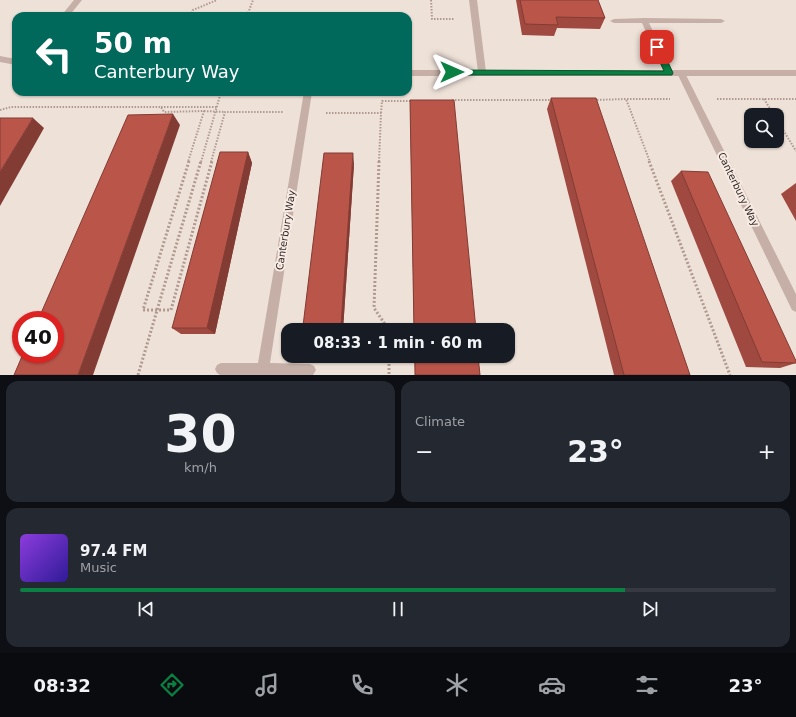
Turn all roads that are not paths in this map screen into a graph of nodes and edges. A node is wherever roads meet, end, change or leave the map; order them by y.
1 (78, 0) edge
2 (472, 0) edge
3 (68, 12) edge
4 (644, 20) junction
5 (614, 21) dead end
6 (721, 21) dead end
7 (0, 59) edge
8 (12, 61) edge
9 (482, 72) junction
10 (796, 72) edge
11 (412, 73) edge
12 (670, 73) junction
13 (681, 73) junction
14 (307, 96) edge
15 (796, 306) edge
16 (263, 368) junction
17 (221, 369) dead end
18 (310, 370) dead end

1 - 3 street
2 - 9 street
4 - 5 street
4 - 6 street
4 - 12 street
7 - 8 street
9 - 11 street
9 - 12 street
10 - 13 street
12 - 13 street
13 - 15 street, Canterbury Way
14 - 16 street, Canterbury Way
16 - 17 street
16 - 18 street

